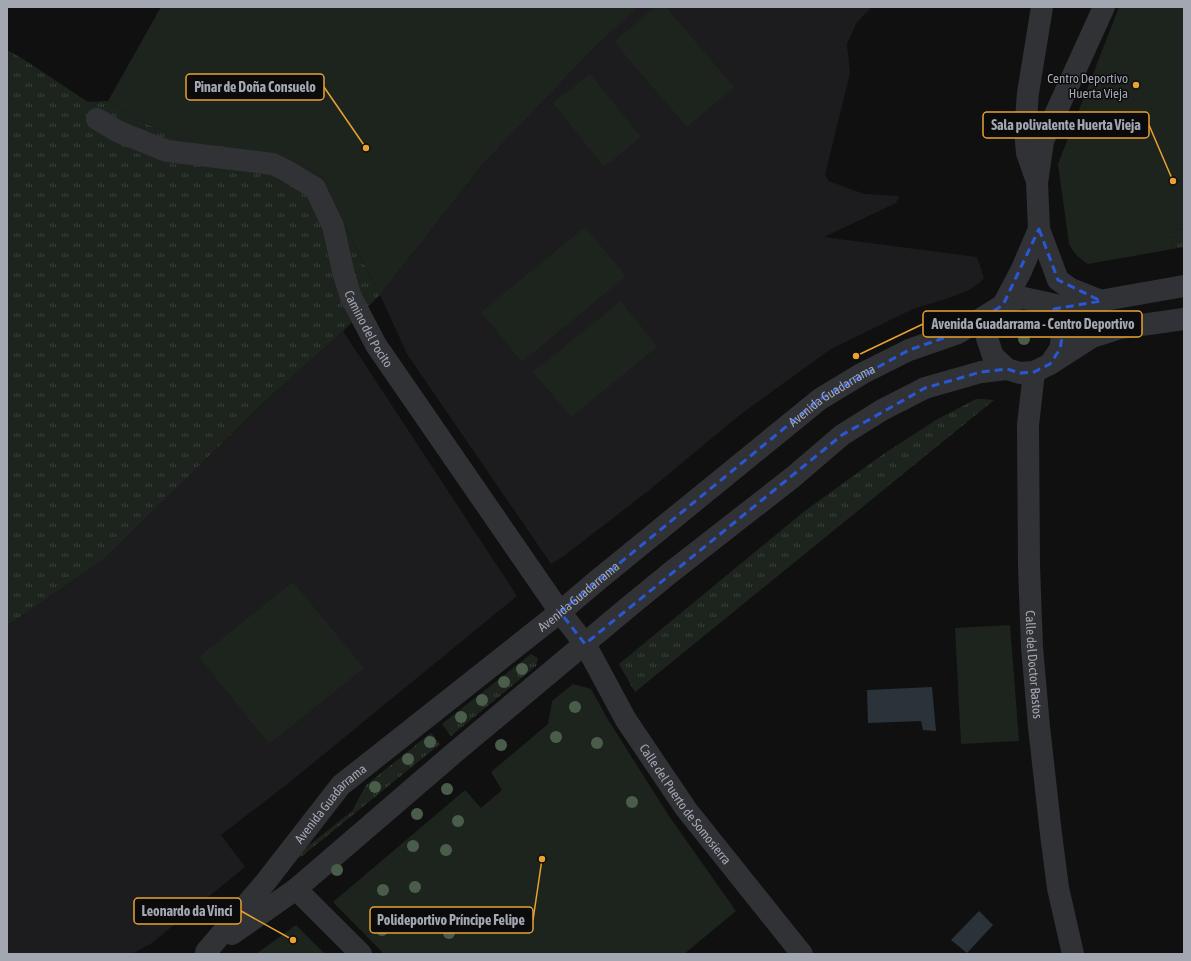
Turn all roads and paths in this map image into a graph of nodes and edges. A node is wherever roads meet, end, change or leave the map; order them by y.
1 (1042, 7) edge
2 (1104, 7) edge
3 (97, 119) dead end
4 (1037, 183) junction
5 (1039, 229) junction
6 (1184, 286) edge
7 (1100, 301) junction
8 (1044, 302) junction
9 (1002, 306) junction
10 (1184, 319) edge
11 (1042, 368) junction
12 (1007, 369) junction
13 (560, 612) junction
14 (585, 644) junction
15 (296, 889) junction
16 (205, 953) edge
17 (361, 954) edge
18 (802, 954) edge
19 (1073, 954) edge

1 - 4 street
2 - 4 street
3 - 13 street, Camino del Pocito
4 - 5 street
5 - 7 street
5 - 9 street
6 - 7 street
7 - 8 street
8 - 9 street
8 - 11 street
9 - 12 street
9 - 13 street, Avenida Guadarrama
10 - 11 street
11 - 12 street
11 - 19 street, Calle del Doctor Bastos
12 - 14 street, Avenida Guadarrama
13 - 14 street, Camino del Pocito
13 - 16 street, Avenida Guadarrama
14 - 15 street, Avenida Guadarrama
14 - 18 street, Calle del Puerto de Somosierra
15 - 16 street, Avenida Guadarrama
15 - 17 street

